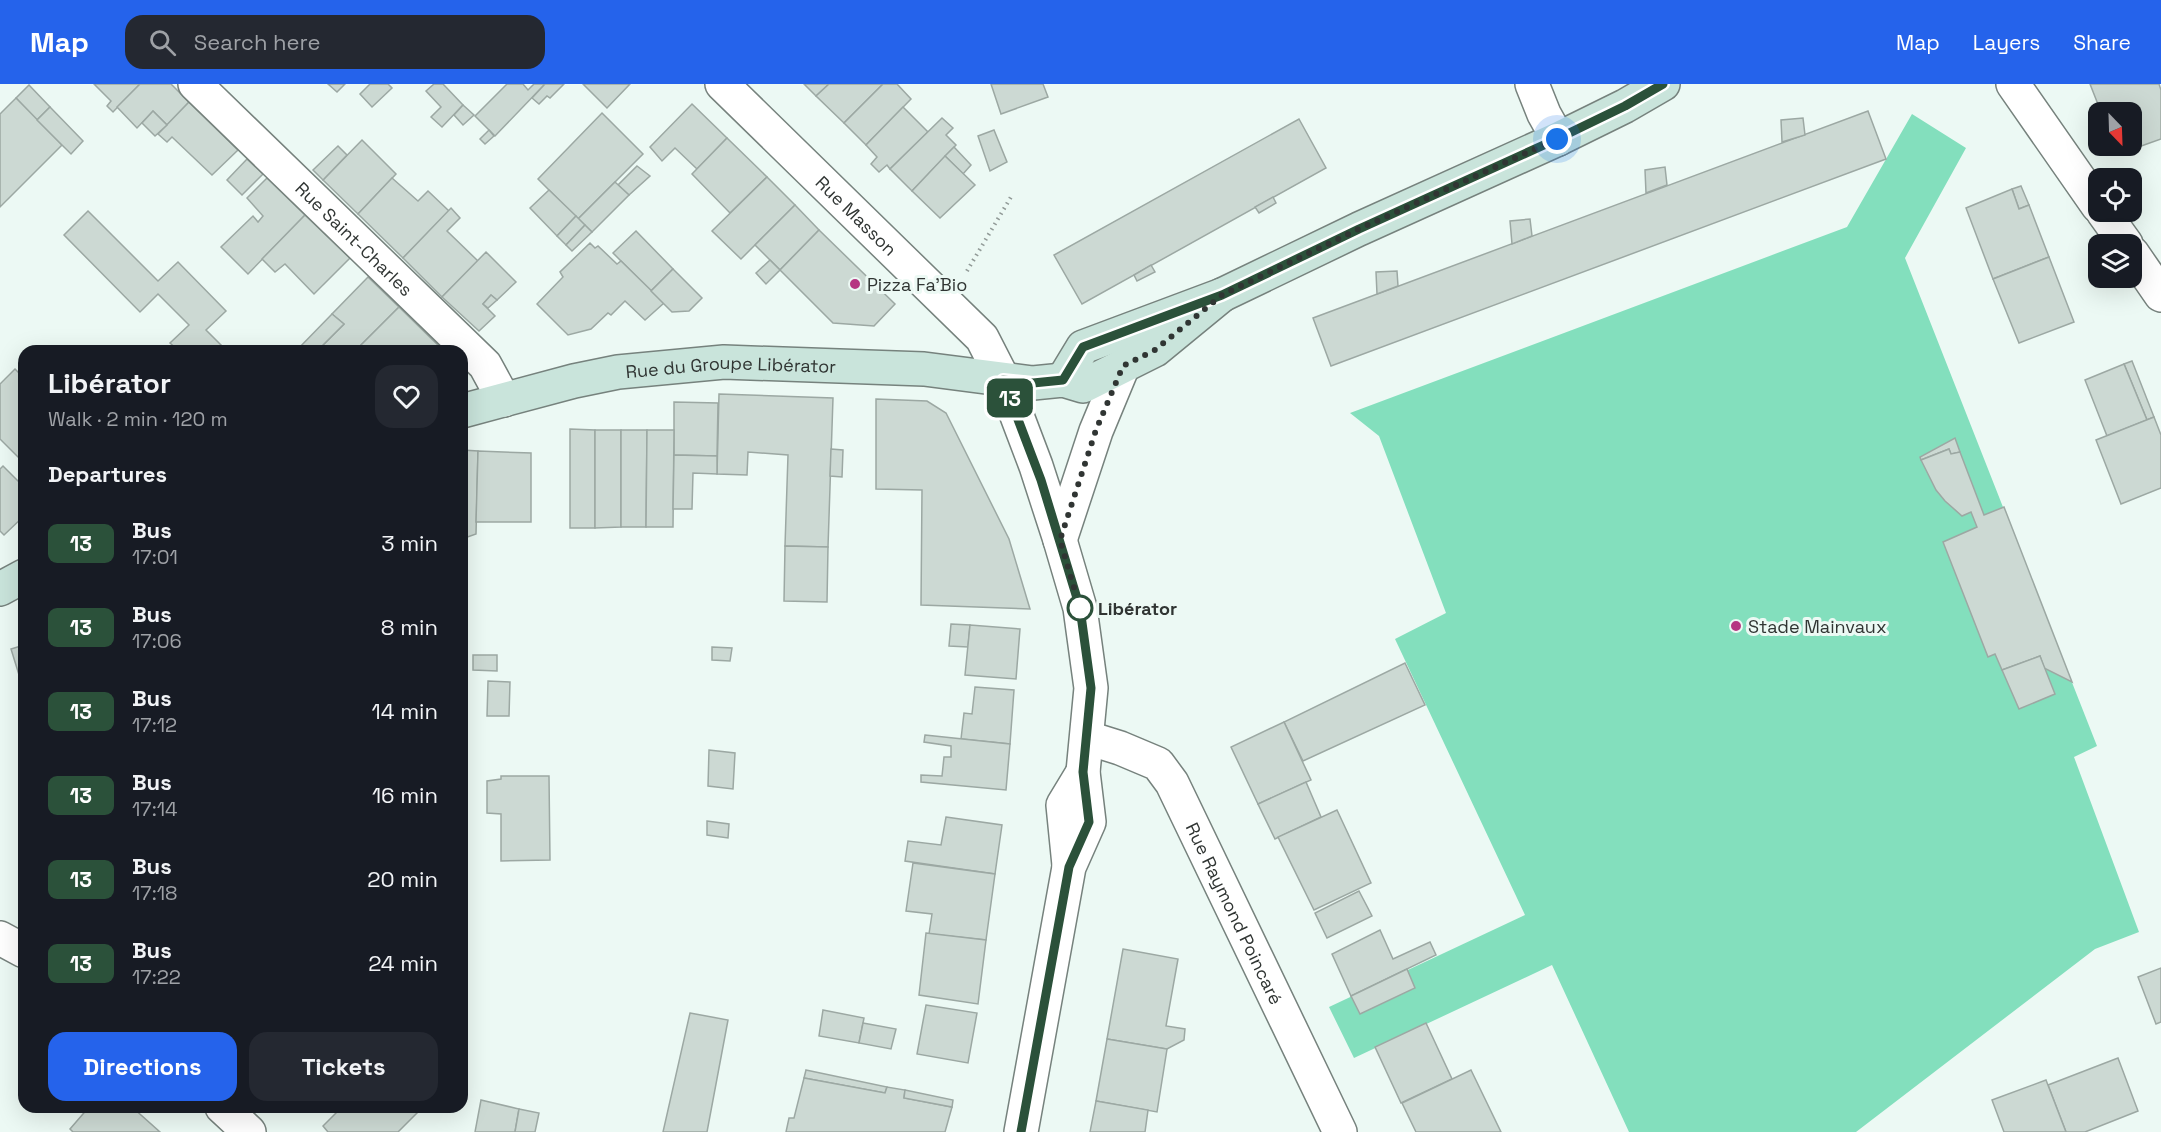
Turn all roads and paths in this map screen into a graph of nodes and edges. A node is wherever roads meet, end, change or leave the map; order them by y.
1 (195, 84) edge
2 (722, 84) edge
3 (1532, 84) edge
4 (1664, 84) edge
5 (2013, 84) edge
6 (1557, 139) junction
7 (2088, 192) edge
8 (1011, 197) dead end
9 (2142, 267) edge
10 (1222, 295) junction
11 (2161, 295) edge
12 (947, 304) junction
13 (464, 345) edge
14 (468, 349) edge
15 (1123, 366) junction
16 (1003, 380) junction
17 (1063, 380) junction
18 (504, 400) junction
19 (468, 409) edge
20 (1060, 540) junction
21 (18, 579) edge
22 (0, 589) edge
23 (1088, 738) junction
24 (0, 938) edge
25 (18, 948) edge
26 (228, 1113) edge
27 (249, 1132) edge
28 (1021, 1132) edge
29 (1340, 1132) edge

1 - 13 street, Rue Saint-Charles
2 - 12 street, Rue Masson
3 - 6 street
4 - 6 street
5 - 7 street
6 - 10 street
8 - 12 path
9 - 11 street
10 - 15 street, Rue du Groupe Libérator
10 - 17 street
12 - 16 street, Rue Masson
14 - 18 street, Rue Saint-Charles
15 - 17 street, Rue du Groupe Libérator
15 - 20 street
16 - 17 street, Rue du Groupe Libérator
16 - 18 street, Rue du Groupe Libérator
16 - 20 street, Rue Masson
18 - 19 street, Rue du Groupe Libérator
20 - 23 street, Rue Masson
21 - 22 street
23 - 28 street, Rue Masson
23 - 29 street, Rue Raymond Poincaré
24 - 25 street
26 - 27 street

